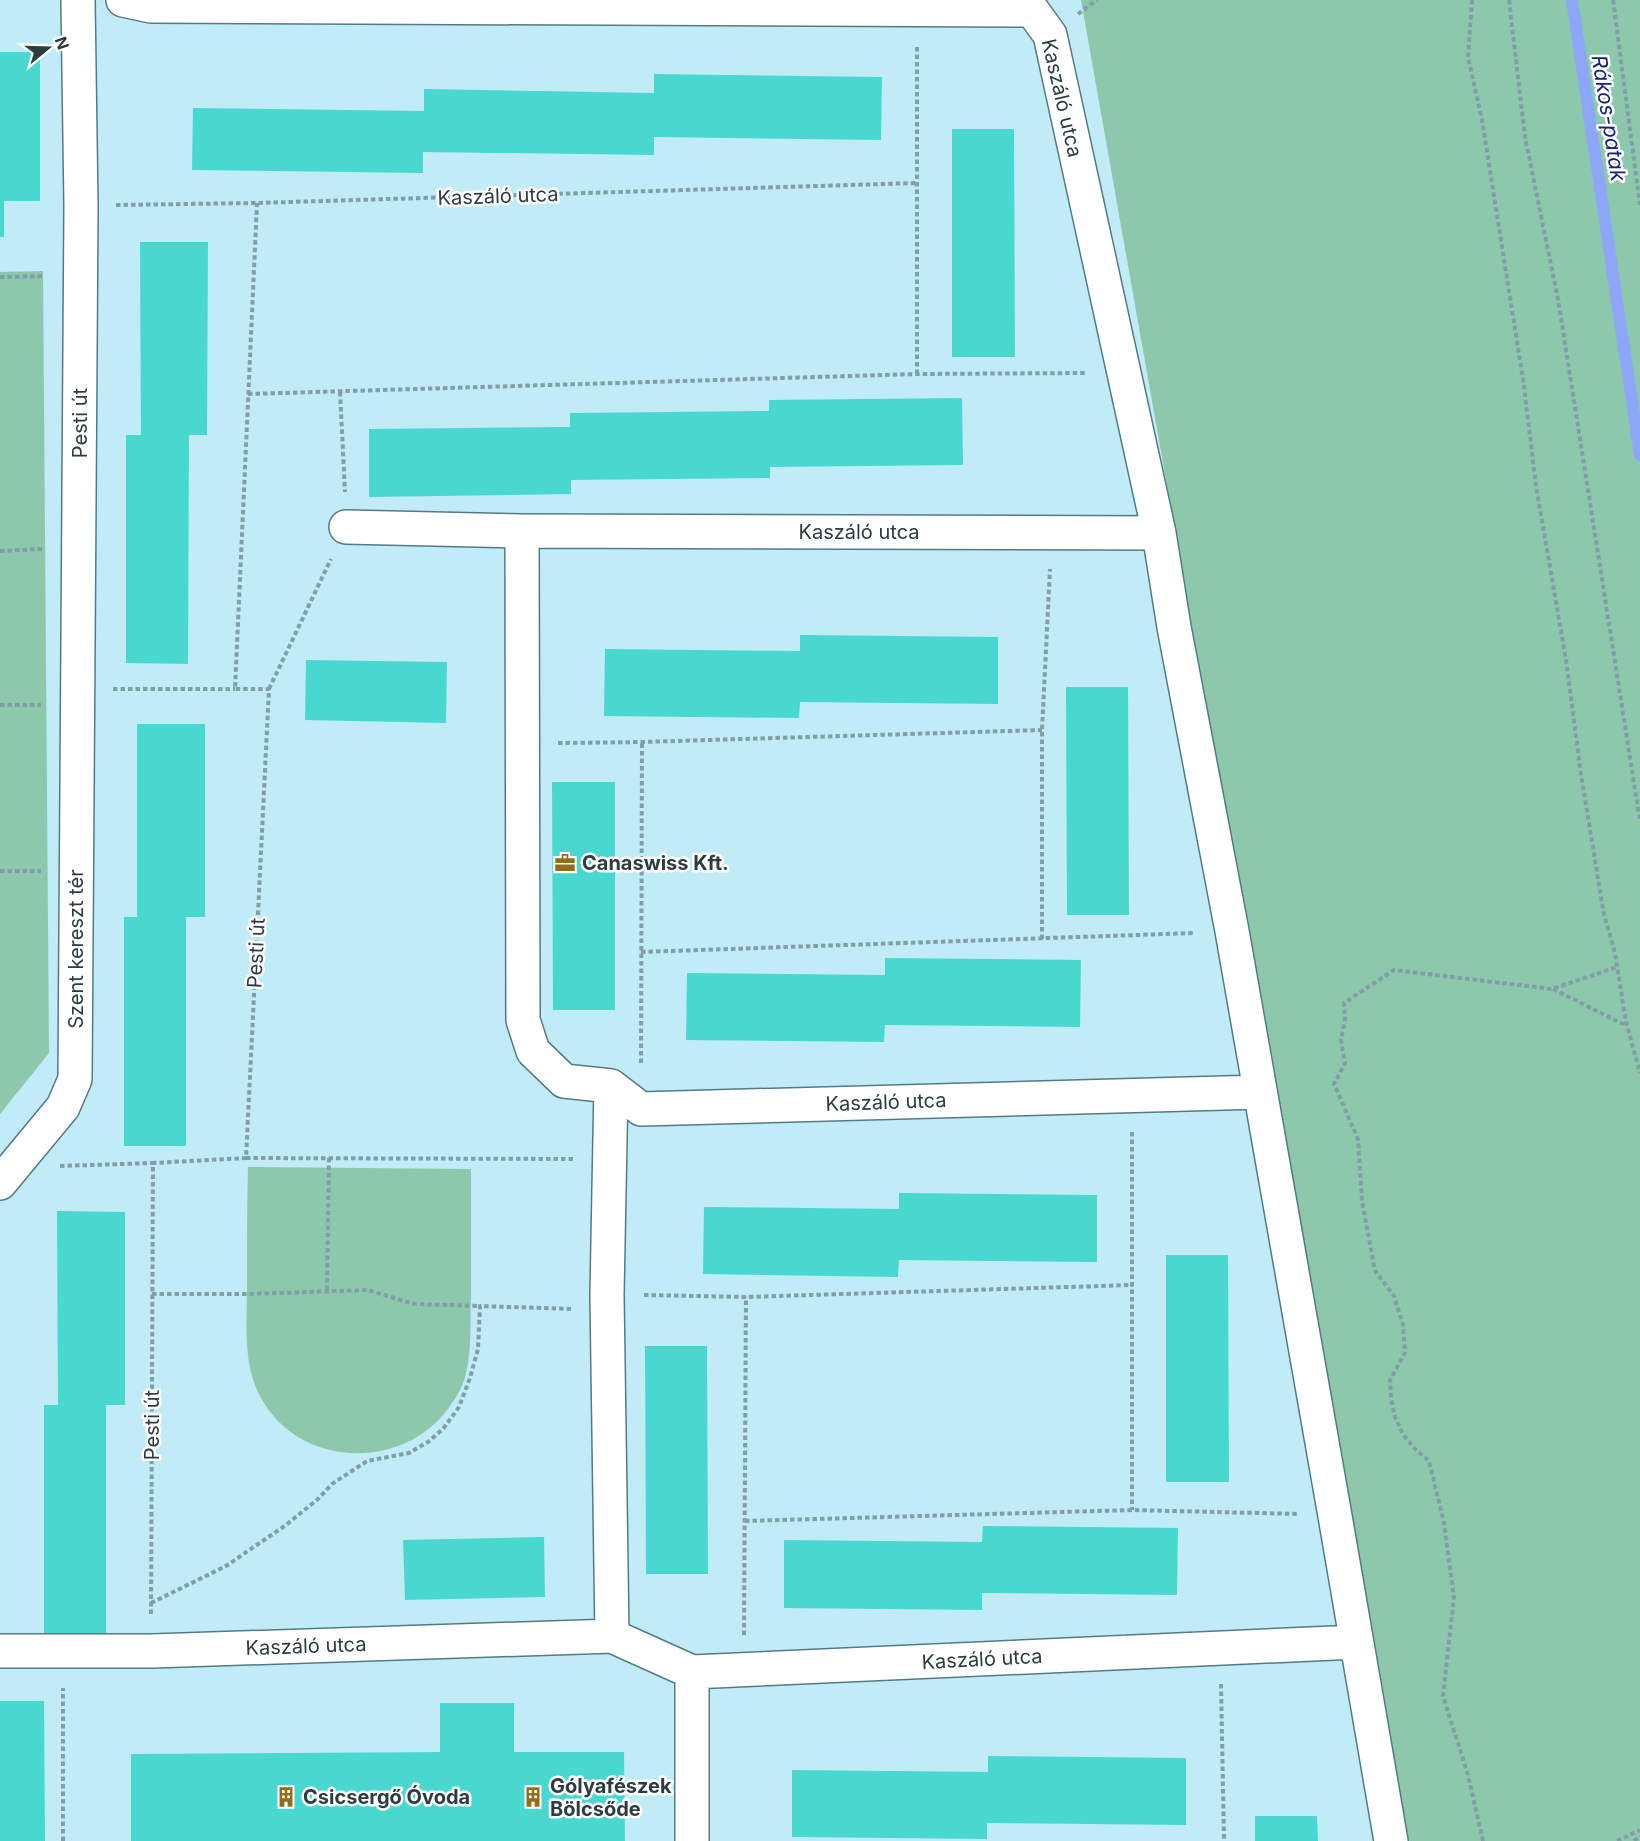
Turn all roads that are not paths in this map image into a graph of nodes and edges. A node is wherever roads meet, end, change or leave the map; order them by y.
1 (78, 0) edge
2 (123, 0) edge
3 (1033, 5) edge
4 (346, 526) road end
5 (522, 531) junction
6 (1159, 533) junction
7 (78, 689) joint
8 (611, 1086) junction
9 (1260, 1092) junction
10 (7, 1176) edge
11 (612, 1636) junction
12 (1356, 1642) junction
13 (0, 1651) edge
14 (692, 1671) junction
15 (692, 1841) edge
16 (1391, 1841) edge

1 - 7 street, Pesti út
2 - 3 street, Kaszáló utca
3 - 6 street, Kaszáló utca
4 - 5 street, Kaszáló utca
5 - 6 street, Kaszáló utca
5 - 8 street
6 - 9 street, Kaszáló utca
7 - 10 street, Szent kereszt tér
8 - 9 street, Kaszáló utca
8 - 11 street
9 - 12 street, Kaszáló utca
11 - 13 street, Kaszáló utca
11 - 14 street, Kaszáló utca
12 - 14 street, Kaszáló utca
12 - 16 street, Kaszáló utca
14 - 15 street

